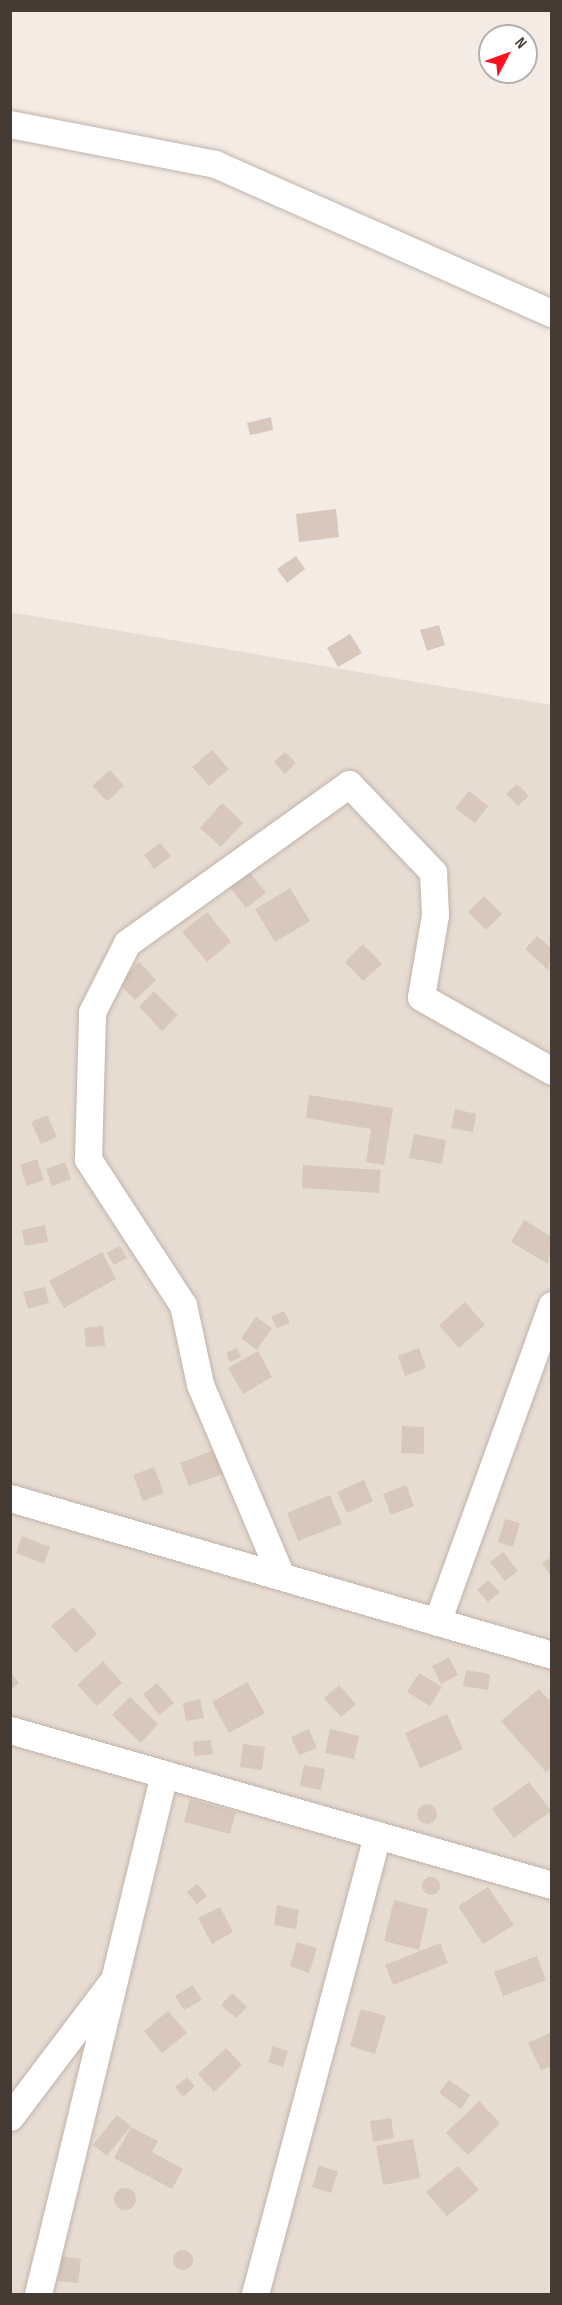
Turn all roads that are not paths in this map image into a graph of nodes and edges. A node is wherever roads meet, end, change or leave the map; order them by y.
1 (10, 124) edge
2 (552, 313) edge
3 (552, 1071) edge
4 (552, 1305) edge
5 (10, 1498) edge
6 (281, 1576) junction
7 (437, 1622) junction
8 (552, 1655) edge
9 (10, 1730) edge
10 (164, 1774) junction
11 (377, 1835) junction
12 (552, 1885) edge
13 (116, 1977) junction
14 (10, 2116) edge
15 (38, 2295) edge
16 (255, 2295) edge

1 - 2 street
3 - 6 street
4 - 7 street
5 - 6 street
6 - 7 street
7 - 8 street
9 - 10 street
10 - 11 street
10 - 13 street
11 - 12 street
11 - 16 street
13 - 14 street
13 - 15 street

